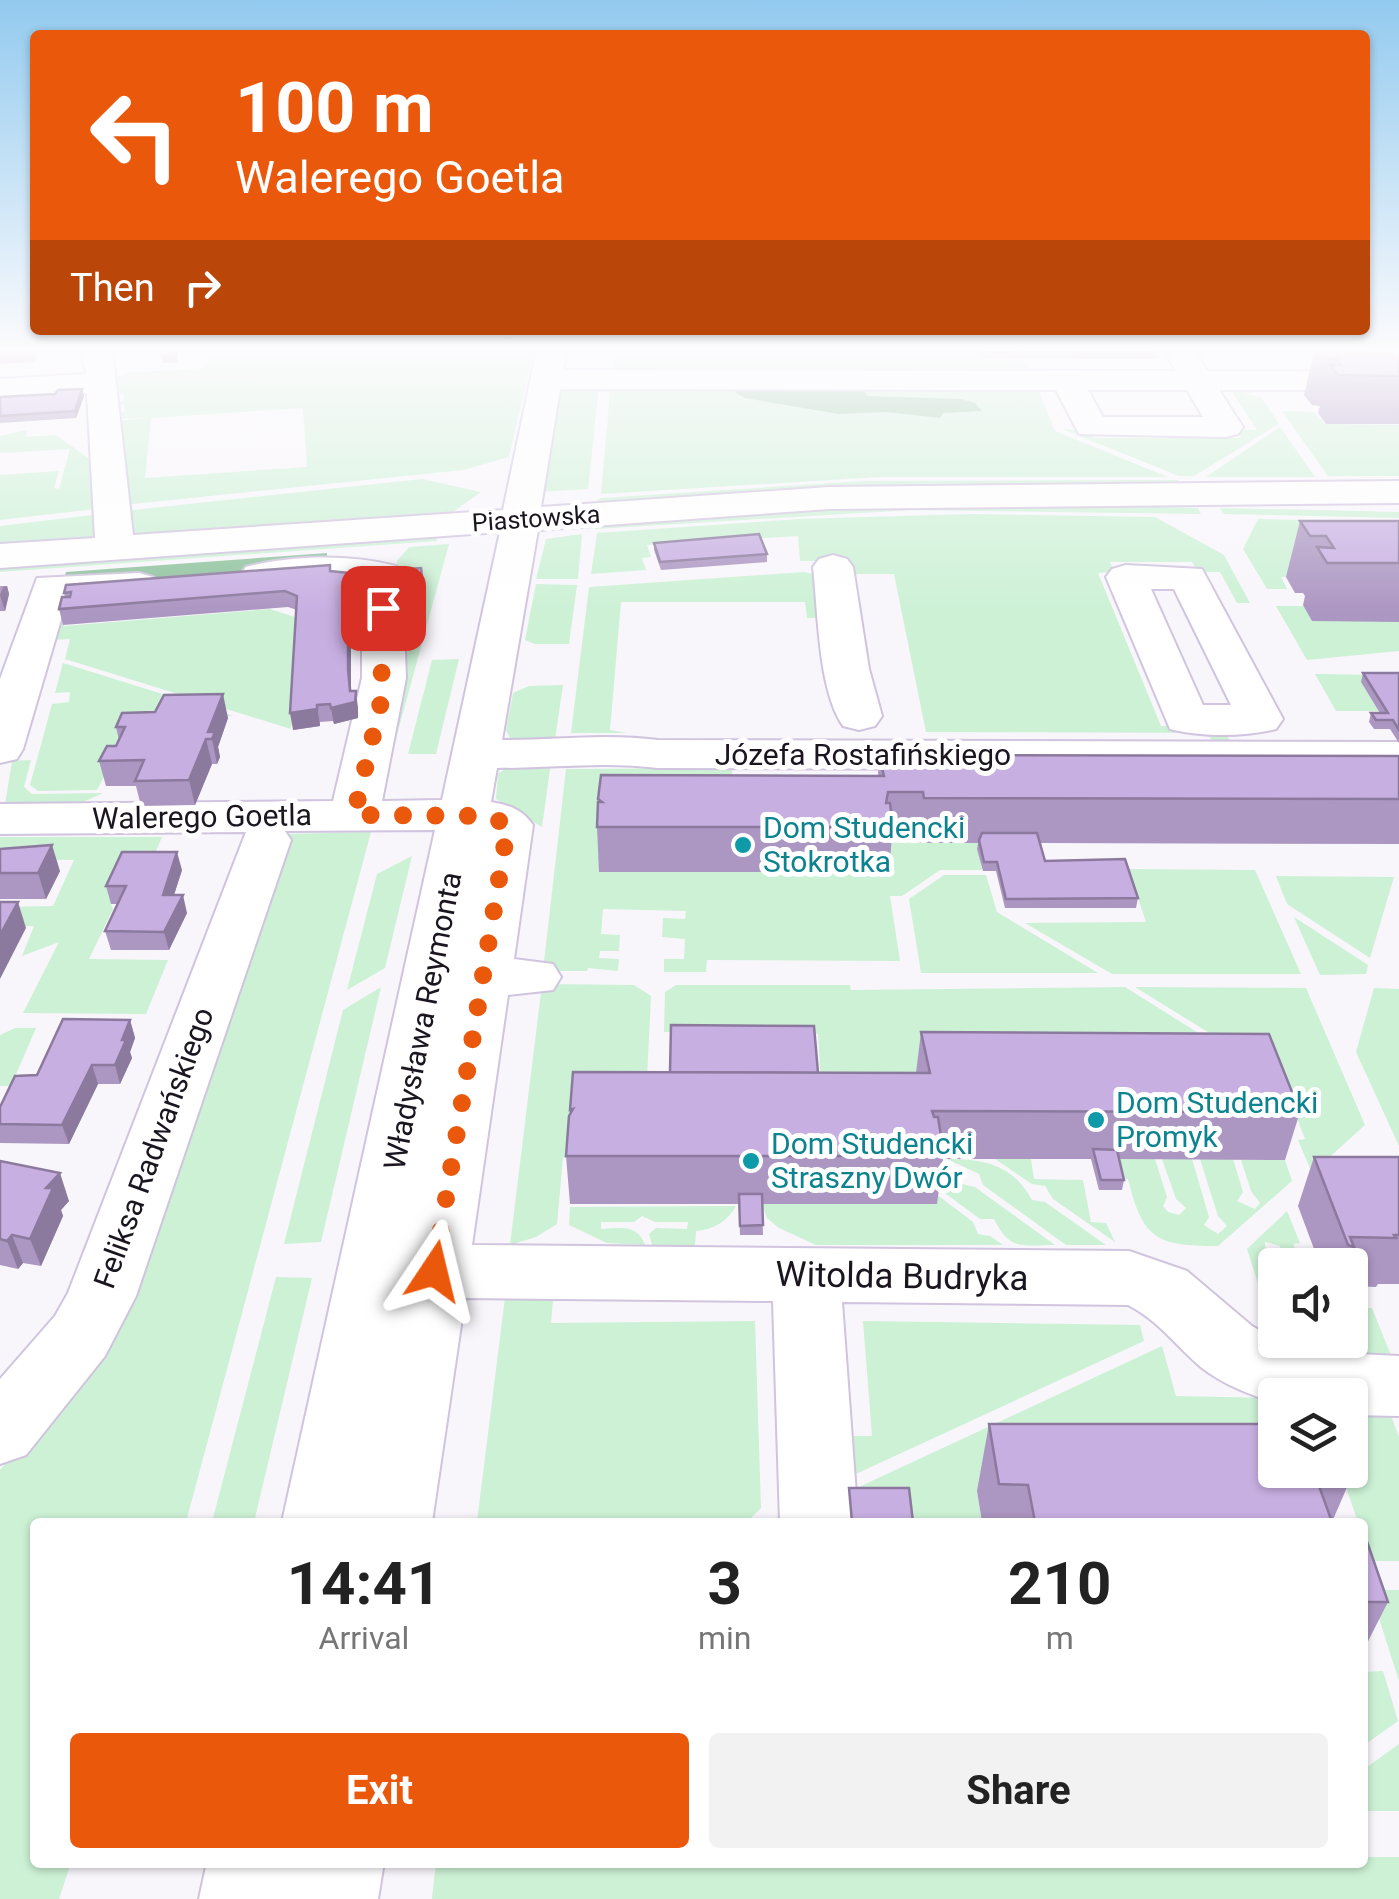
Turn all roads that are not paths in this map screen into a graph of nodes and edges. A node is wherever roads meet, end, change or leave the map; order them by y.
1 (106, 437) edge
2 (533, 437) edge
3 (1399, 492) edge
4 (1074, 495) junction
5 (1399, 505) edge
6 (521, 520) junction
7 (115, 547) junction
8 (0, 556) edge
9 (833, 567) dead end
10 (849, 729) junction
11 (0, 748) edge
12 (477, 754) junction
13 (1399, 756) edge
14 (354, 815) junction
15 (464, 815) junction
16 (0, 819) edge
17 (266, 840) dead end
18 (403, 1271) junction
19 (806, 1275) junction
20 (1399, 1386) edge
21 (0, 1432) edge
22 (322, 1518) edge
23 (393, 1518) edge
24 (819, 1518) edge
25 (252, 1868) edge
26 (337, 1868) edge
27 (246, 1899) edge
28 (331, 1899) edge

1 - 7 street
2 - 6 street, Władysława Reymonta
3 - 4 street, Piastowska
4 - 5 street, Piastowska
4 - 6 street, Piastowska
6 - 7 street, Piastowska
6 - 12 street, Władysława Reymonta
7 - 8 street, Piastowska
9 - 10 street
10 - 12 street, Józefa Rostafińskiego
10 - 13 street, Józefa Rostafińskiego
11 - 14 street
12 - 15 street, Władysława Reymonta
14 - 15 street, Walerego Goetla
14 - 16 street, Walerego Goetla
15 - 18 street, Władysława Reymonta
15 - 18 street, Walerego Goetla
17 - 21 street, Feliksa Radwańskiego
18 - 19 street, Witolda Budryka
18 - 22 street, Władysława Reymonta
18 - 23 street
19 - 20 street, Witolda Budryka
19 - 24 street
25 - 27 street
26 - 28 street

